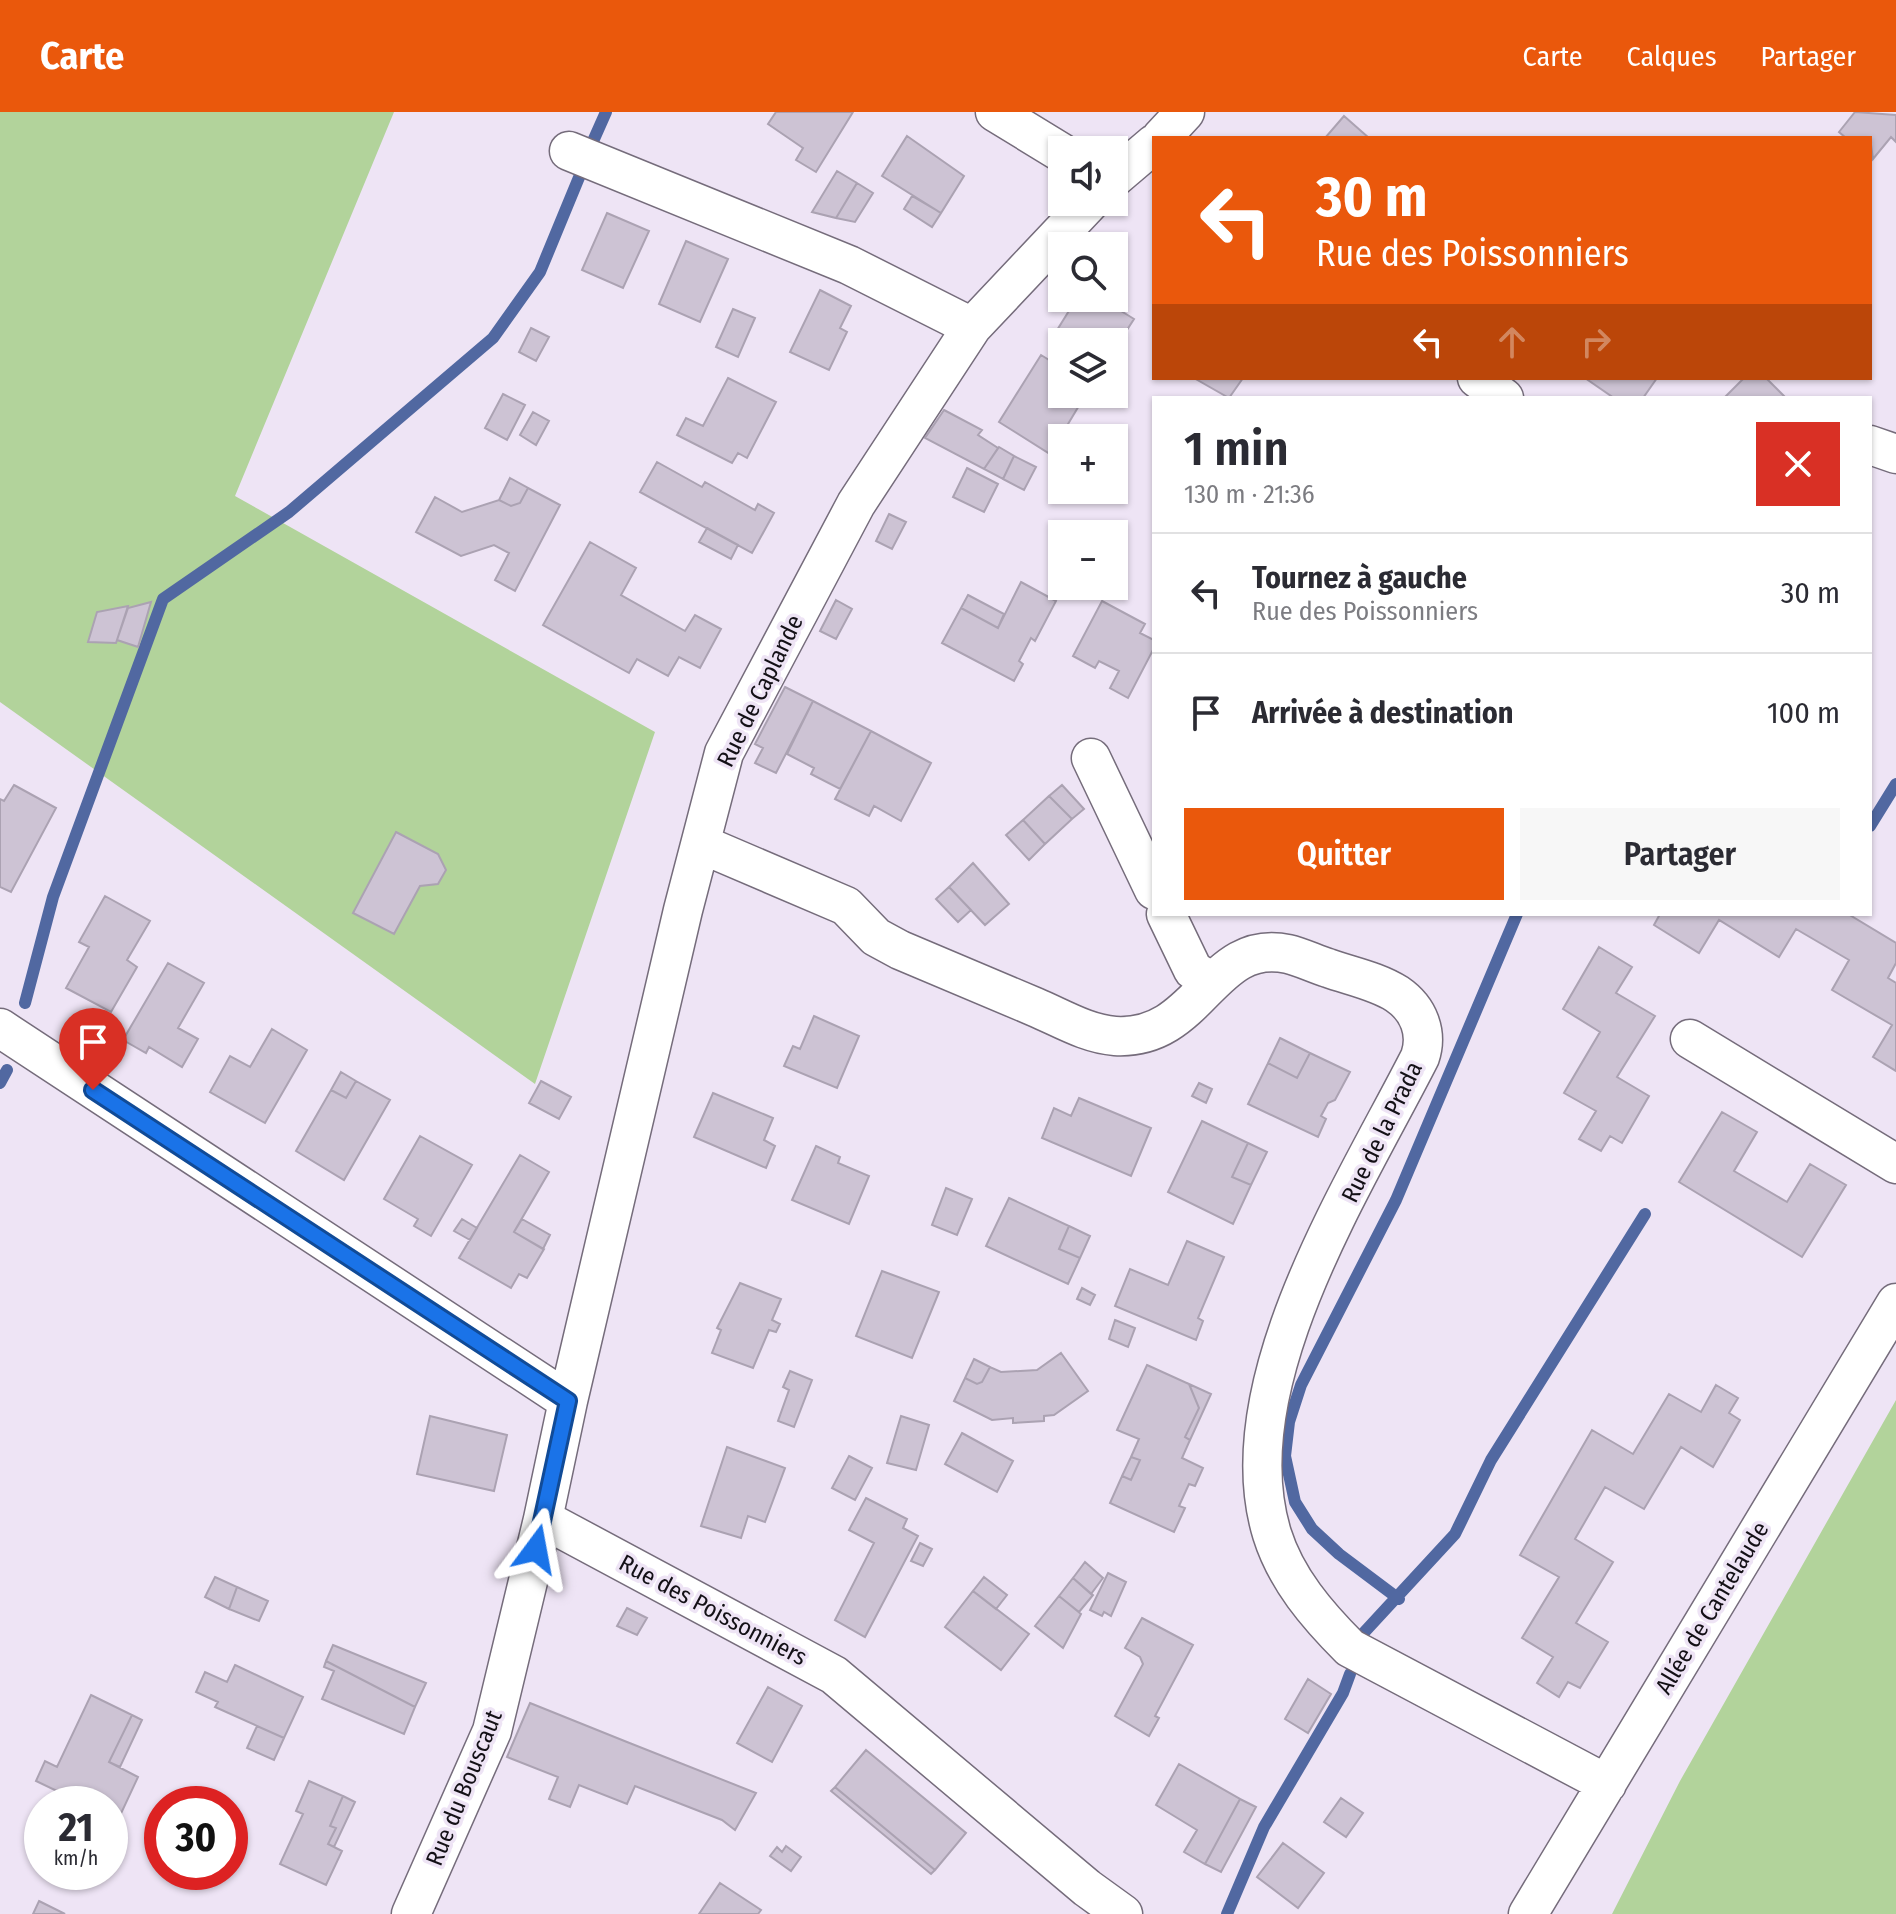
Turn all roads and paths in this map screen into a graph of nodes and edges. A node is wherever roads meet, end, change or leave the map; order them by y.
1 (995, 112) edge
2 (1185, 112) edge
3 (1164, 136) edge
4 (1048, 144) edge
5 (1152, 146) edge
6 (569, 151) dead end
7 (1128, 166) edge
8 (1077, 216) edge
9 (972, 327) junction
10 (1480, 380) edge
11 (1501, 396) edge
12 (1872, 446) edge
13 (1896, 454) edge
14 (1091, 758) dead end
15 (701, 844) junction
16 (1152, 886) edge
17 (1167, 916) edge
18 (1212, 982) junction
19 (0, 1028) edge
20 (1690, 1039) dead end
21 (1896, 1164) edge
22 (1896, 1303) edge
23 (568, 1401) junction
24 (543, 1519) junction
25 (1607, 1784) junction
26 (411, 1914) edge
27 (1123, 1914) edge
28 (1528, 1914) edge

1 - 4 street
2 - 3 street
5 - 7 street
6 - 9 street
8 - 9 street, Rue de Caplande
9 - 15 street, Rue de Caplande
10 - 11 street
12 - 13 street
14 - 16 street
15 - 18 street, Rue de la Prada
15 - 23 street, Rue de Caplande
17 - 18 street
18 - 25 street, Rue de la Prada
19 - 23 street
20 - 21 street
22 - 25 street, Allée de Cantelaude
23 - 24 street
24 - 26 street, Rue du Bouscaut
24 - 27 street, Rue des Poissonniers
25 - 28 street, Allée de Cantelaude

